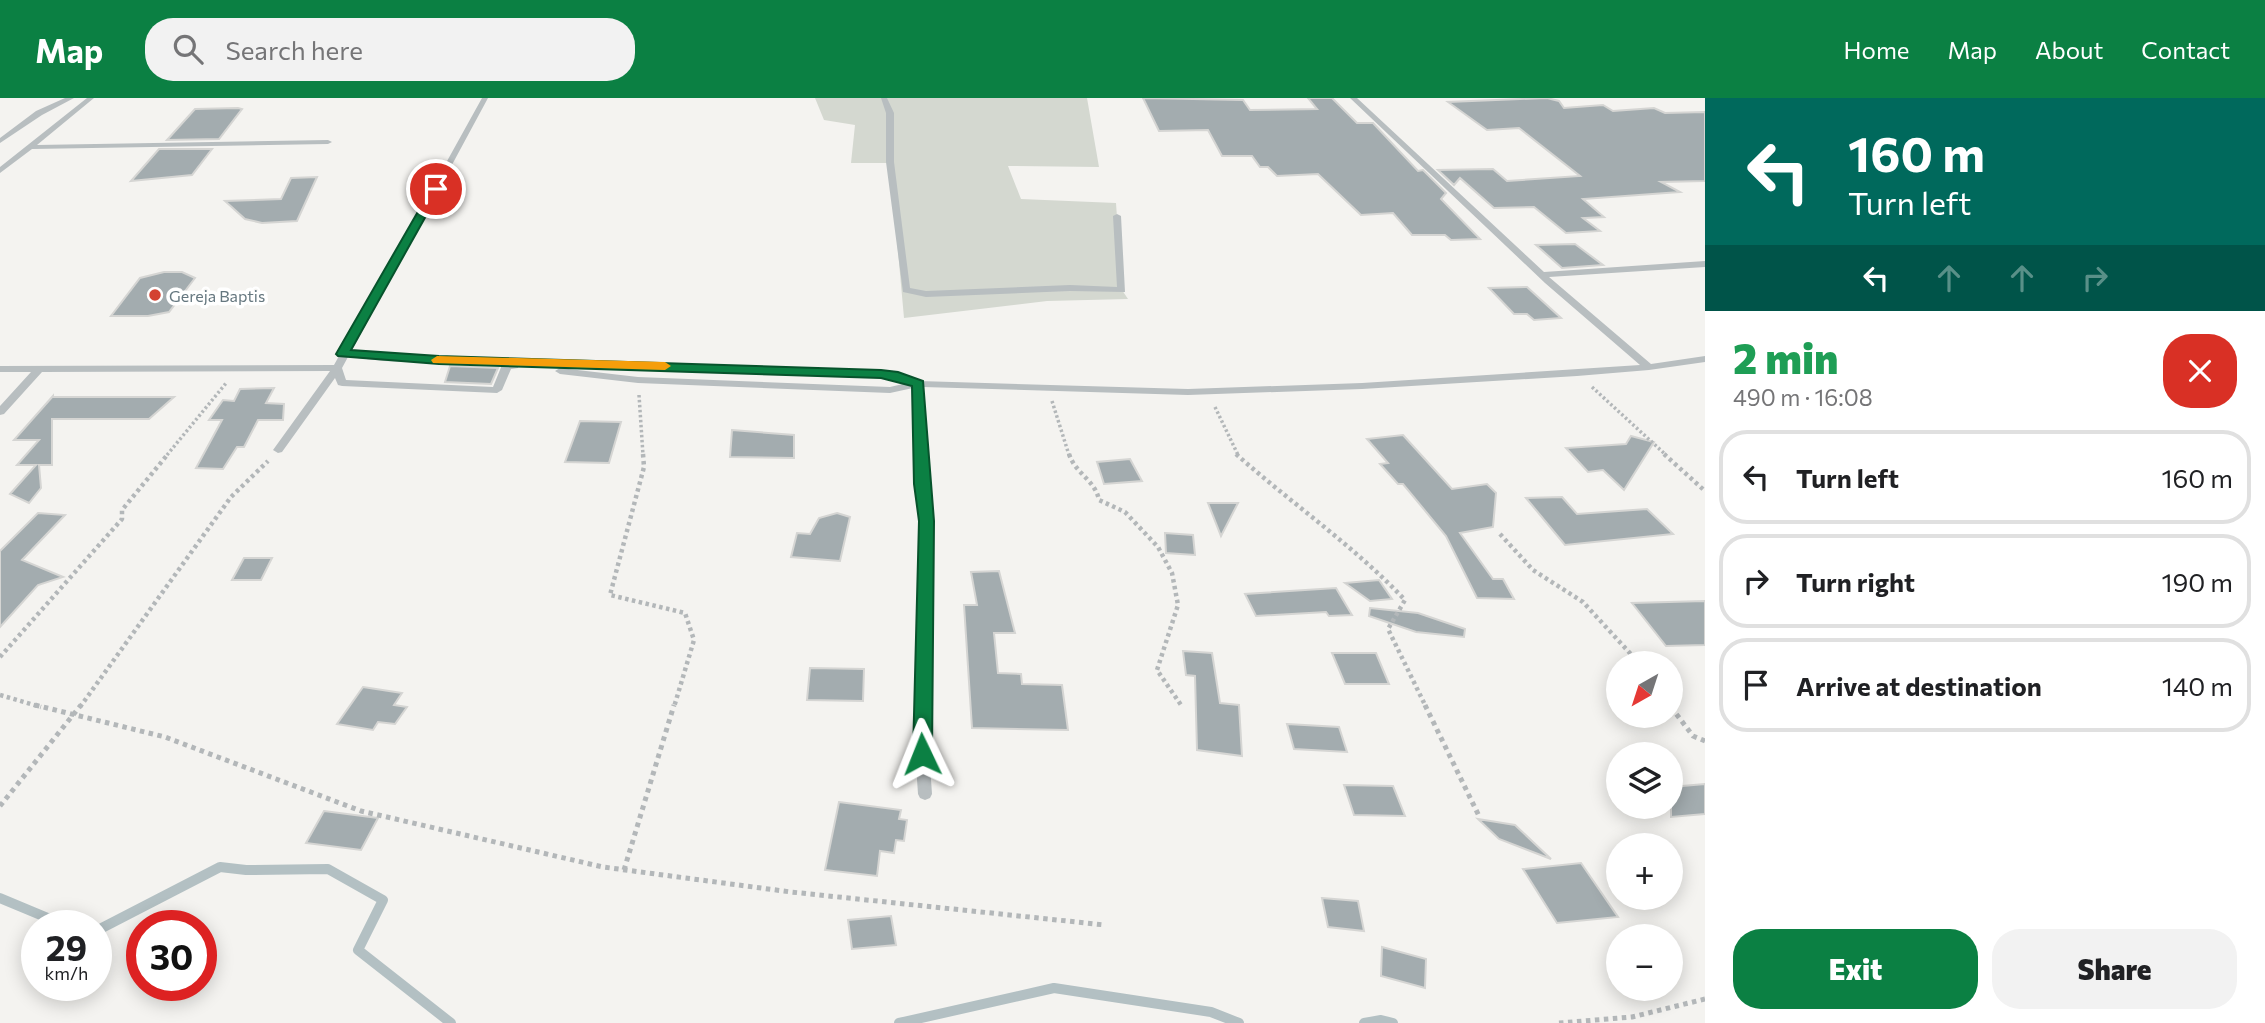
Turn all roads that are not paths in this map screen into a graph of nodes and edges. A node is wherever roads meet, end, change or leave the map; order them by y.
1 (71, 98) edge
2 (91, 98) edge
3 (485, 98) edge
4 (884, 98) edge
5 (1353, 98) edge
6 (0, 141) edge
7 (328, 142) dead end
8 (30, 147) junction
9 (0, 171) edge
10 (1117, 216) dead end
11 (1705, 264) edge
12 (1542, 275) junction
13 (343, 354) junction
14 (1705, 359) edge
15 (337, 368) junction
16 (1649, 368) junction
17 (0, 369) edge
18 (39, 369) junction
19 (918, 384) junction
20 (0, 412) edge
21 (278, 450) road end
22 (925, 794) dead end

1 - 6 street
2 - 8 street
3 - 13 street
4 - 10 street
5 - 12 street
7 - 8 street
8 - 9 street
11 - 12 street
12 - 16 street
13 - 15 street
13 - 19 street
14 - 16 street
15 - 18 street
15 - 19 street
15 - 21 street
16 - 19 street
17 - 18 street
18 - 20 street
19 - 22 street

